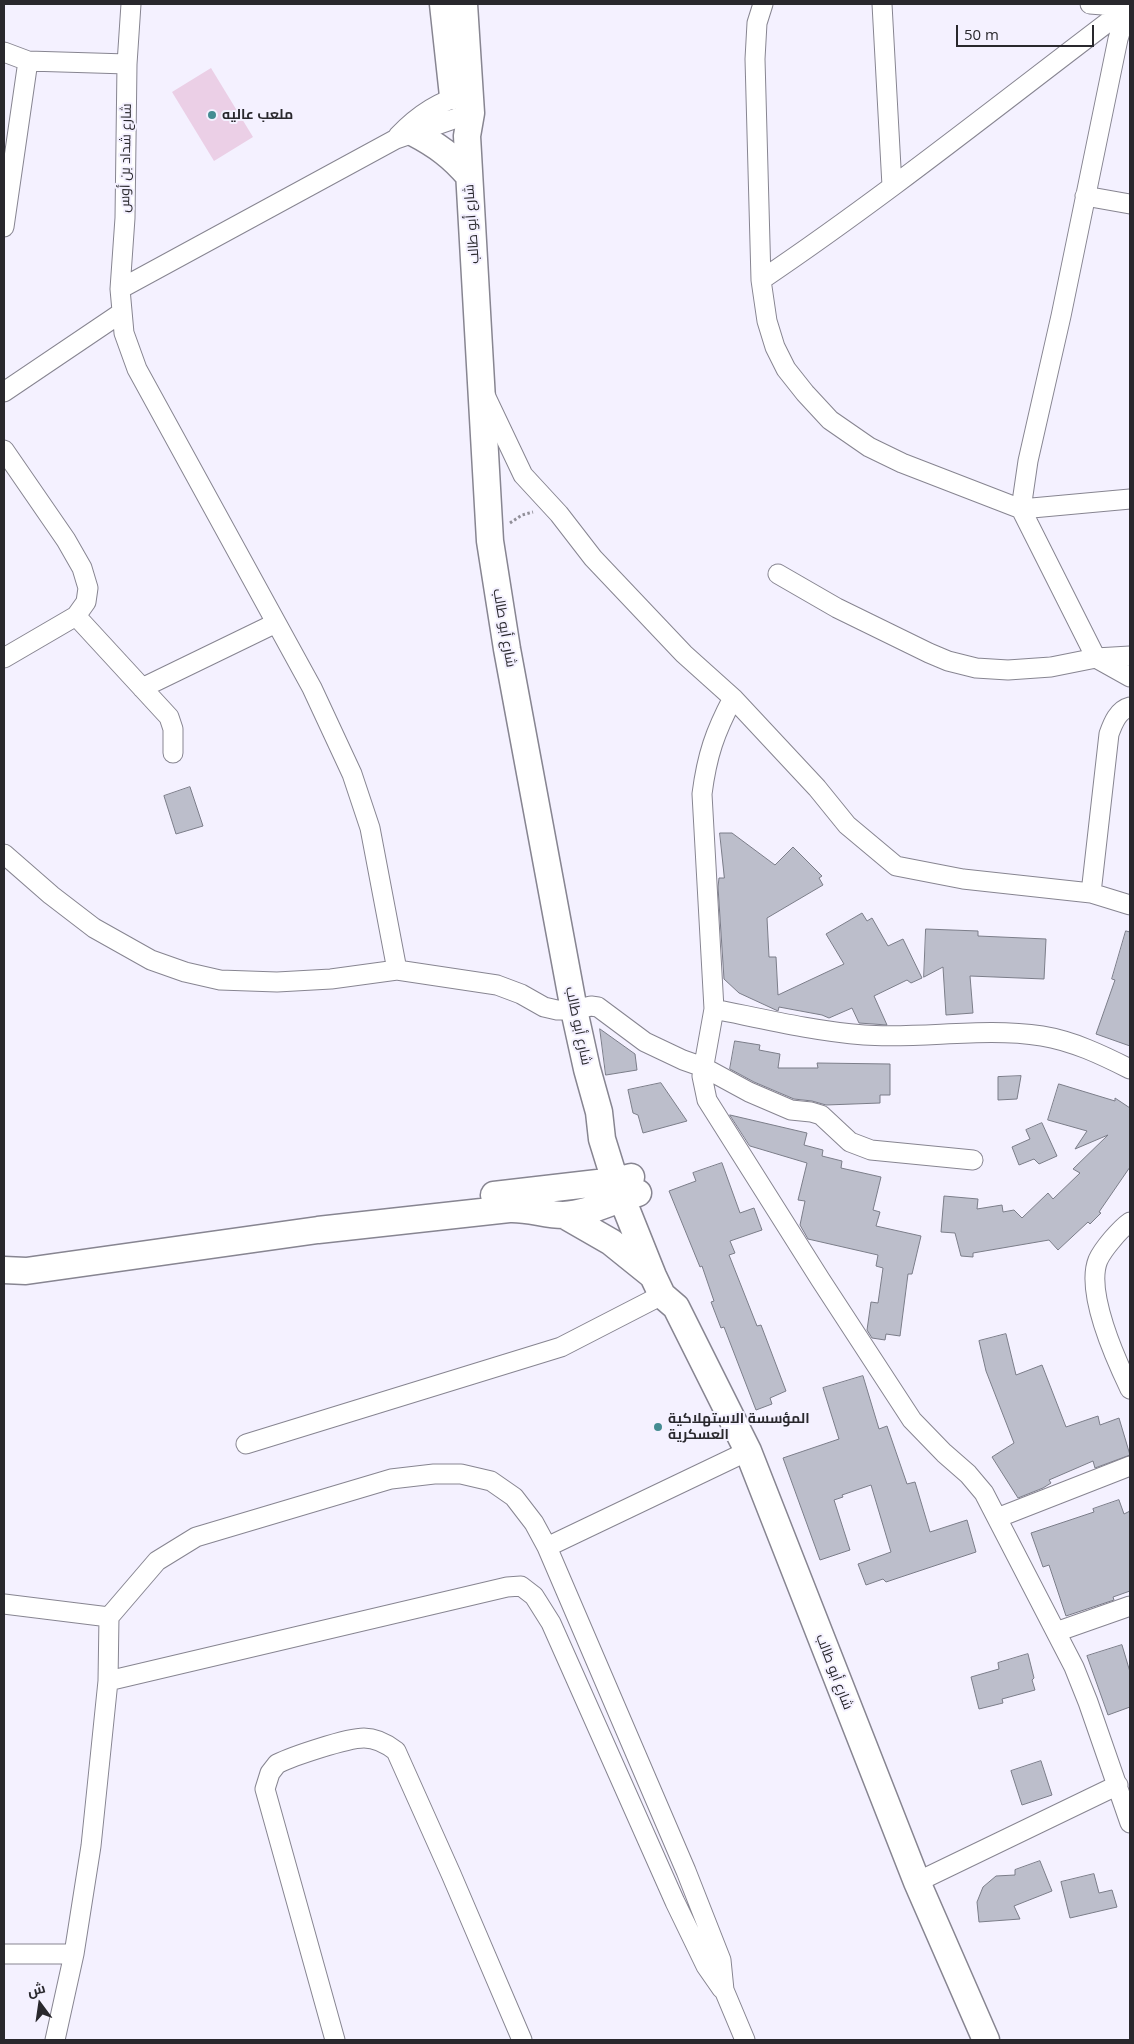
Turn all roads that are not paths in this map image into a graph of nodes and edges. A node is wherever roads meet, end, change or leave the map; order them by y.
1 (131, 4) edge
2 (443, 4) edge
3 (464, 4) edge
4 (763, 4) edge
5 (882, 4) edge
6 (1090, 4) edge
7 (1129, 6) edge
8 (1124, 41) edge
9 (4, 52) edge
10 (28, 62) junction
11 (127, 64) junction
12 (463, 112) junction
13 (405, 136) junction
14 (469, 176) junction
15 (892, 186) junction
16 (1085, 196) junction
17 (1130, 204) edge
18 (4, 227) edge
19 (761, 280) junction
20 (120, 289) junction
21 (121, 313) junction
22 (481, 387) junction
23 (4, 392) edge
24 (4, 450) edge
25 (1130, 499) edge
26 (1021, 509) junction
27 (778, 574) dead end
28 (76, 616) junction
29 (276, 623) junction
30 (1130, 656) edge
31 (4, 658) edge
32 (1096, 658) junction
33 (1130, 677) edge
34 (142, 688) junction
35 (733, 698) junction
36 (1130, 707) edge
37 (174, 752) dead end
38 (4, 854) edge
39 (1091, 892) junction
40 (1130, 905) edge
41 (397, 970) junction
42 (714, 1009) junction
43 (574, 1010) junction
44 (703, 1067) junction
45 (1130, 1069) edge
46 (973, 1160) dead end
47 (627, 1187) junction
48 (564, 1214) junction
49 (1130, 1222) edge
50 (4, 1255) edge
51 (4, 1270) edge
52 (664, 1293) junction
53 (1130, 1389) edge
54 (246, 1444) dead end
55 (748, 1451) junction
56 (1130, 1466) edge
57 (997, 1518) junction
58 (547, 1547) junction
59 (4, 1604) edge
60 (1130, 1606) edge
61 (109, 1617) junction
62 (1056, 1632) junction
63 (108, 1681) junction
64 (1118, 1785) junction
65 (1130, 1823) edge
66 (917, 1882) junction
67 (4, 1954) edge
68 (74, 1954) junction
69 (724, 1990) junction
70 (55, 2040) edge
71 (335, 2040) edge
72 (522, 2040) edge
73 (745, 2040) edge
74 (986, 2040) edge

1 - 11 street, شارع شداد بن أوس
2 - 12 street, شارع أبو طالب
3 - 12 street, شارع أبو طالب
4 - 19 street
5 - 15 street
6 - 7 street
7 - 8 street
7 - 15 street
8 - 16 street
9 - 10 street
10 - 11 street
10 - 18 street
11 - 20 street, شارع شداد بن أوس
12 - 13 street
12 - 14 street, شارع أبو طالب
13 - 14 street
13 - 20 street
14 - 22 street, شارع أبو طالب
15 - 19 street
16 - 17 street
16 - 26 street
19 - 26 street
20 - 21 street, شارع شداد بن أوس
21 - 23 street
21 - 29 street, شارع شداد بن أوس
22 - 35 street
22 - 43 street, شارع أبو طالب
24 - 28 street
25 - 26 street
26 - 32 street
27 - 32 street
28 - 31 street
28 - 34 street
29 - 34 street
29 - 41 street, شارع شداد بن أوس
30 - 32 street
32 - 33 street
34 - 37 street
35 - 39 street
35 - 42 street
36 - 39 street
38 - 41 street
39 - 40 street
41 - 43 street
42 - 44 street
42 - 45 street
43 - 44 street
43 - 47 street, شارع أبو طالب
44 - 46 street
44 - 57 street
47 - 48 street
47 - 50 street
47 - 52 street, شارع أبو طالب
47 - 52 street, شارع أبو طالب
48 - 51 street
48 - 52 street
49 - 53 street
52 - 54 street
52 - 55 street, شارع أبو طالب
55 - 58 street
55 - 66 street, شارع أبو طالب
56 - 57 street
57 - 62 street
58 - 61 street
58 - 69 street
59 - 61 street
60 - 62 street
61 - 63 street
62 - 64 street
63 - 68 street
63 - 69 street
64 - 65 street
64 - 66 street
66 - 74 street, شارع أبو طالب
67 - 68 street
68 - 70 street
69 - 73 street
71 - 72 street

